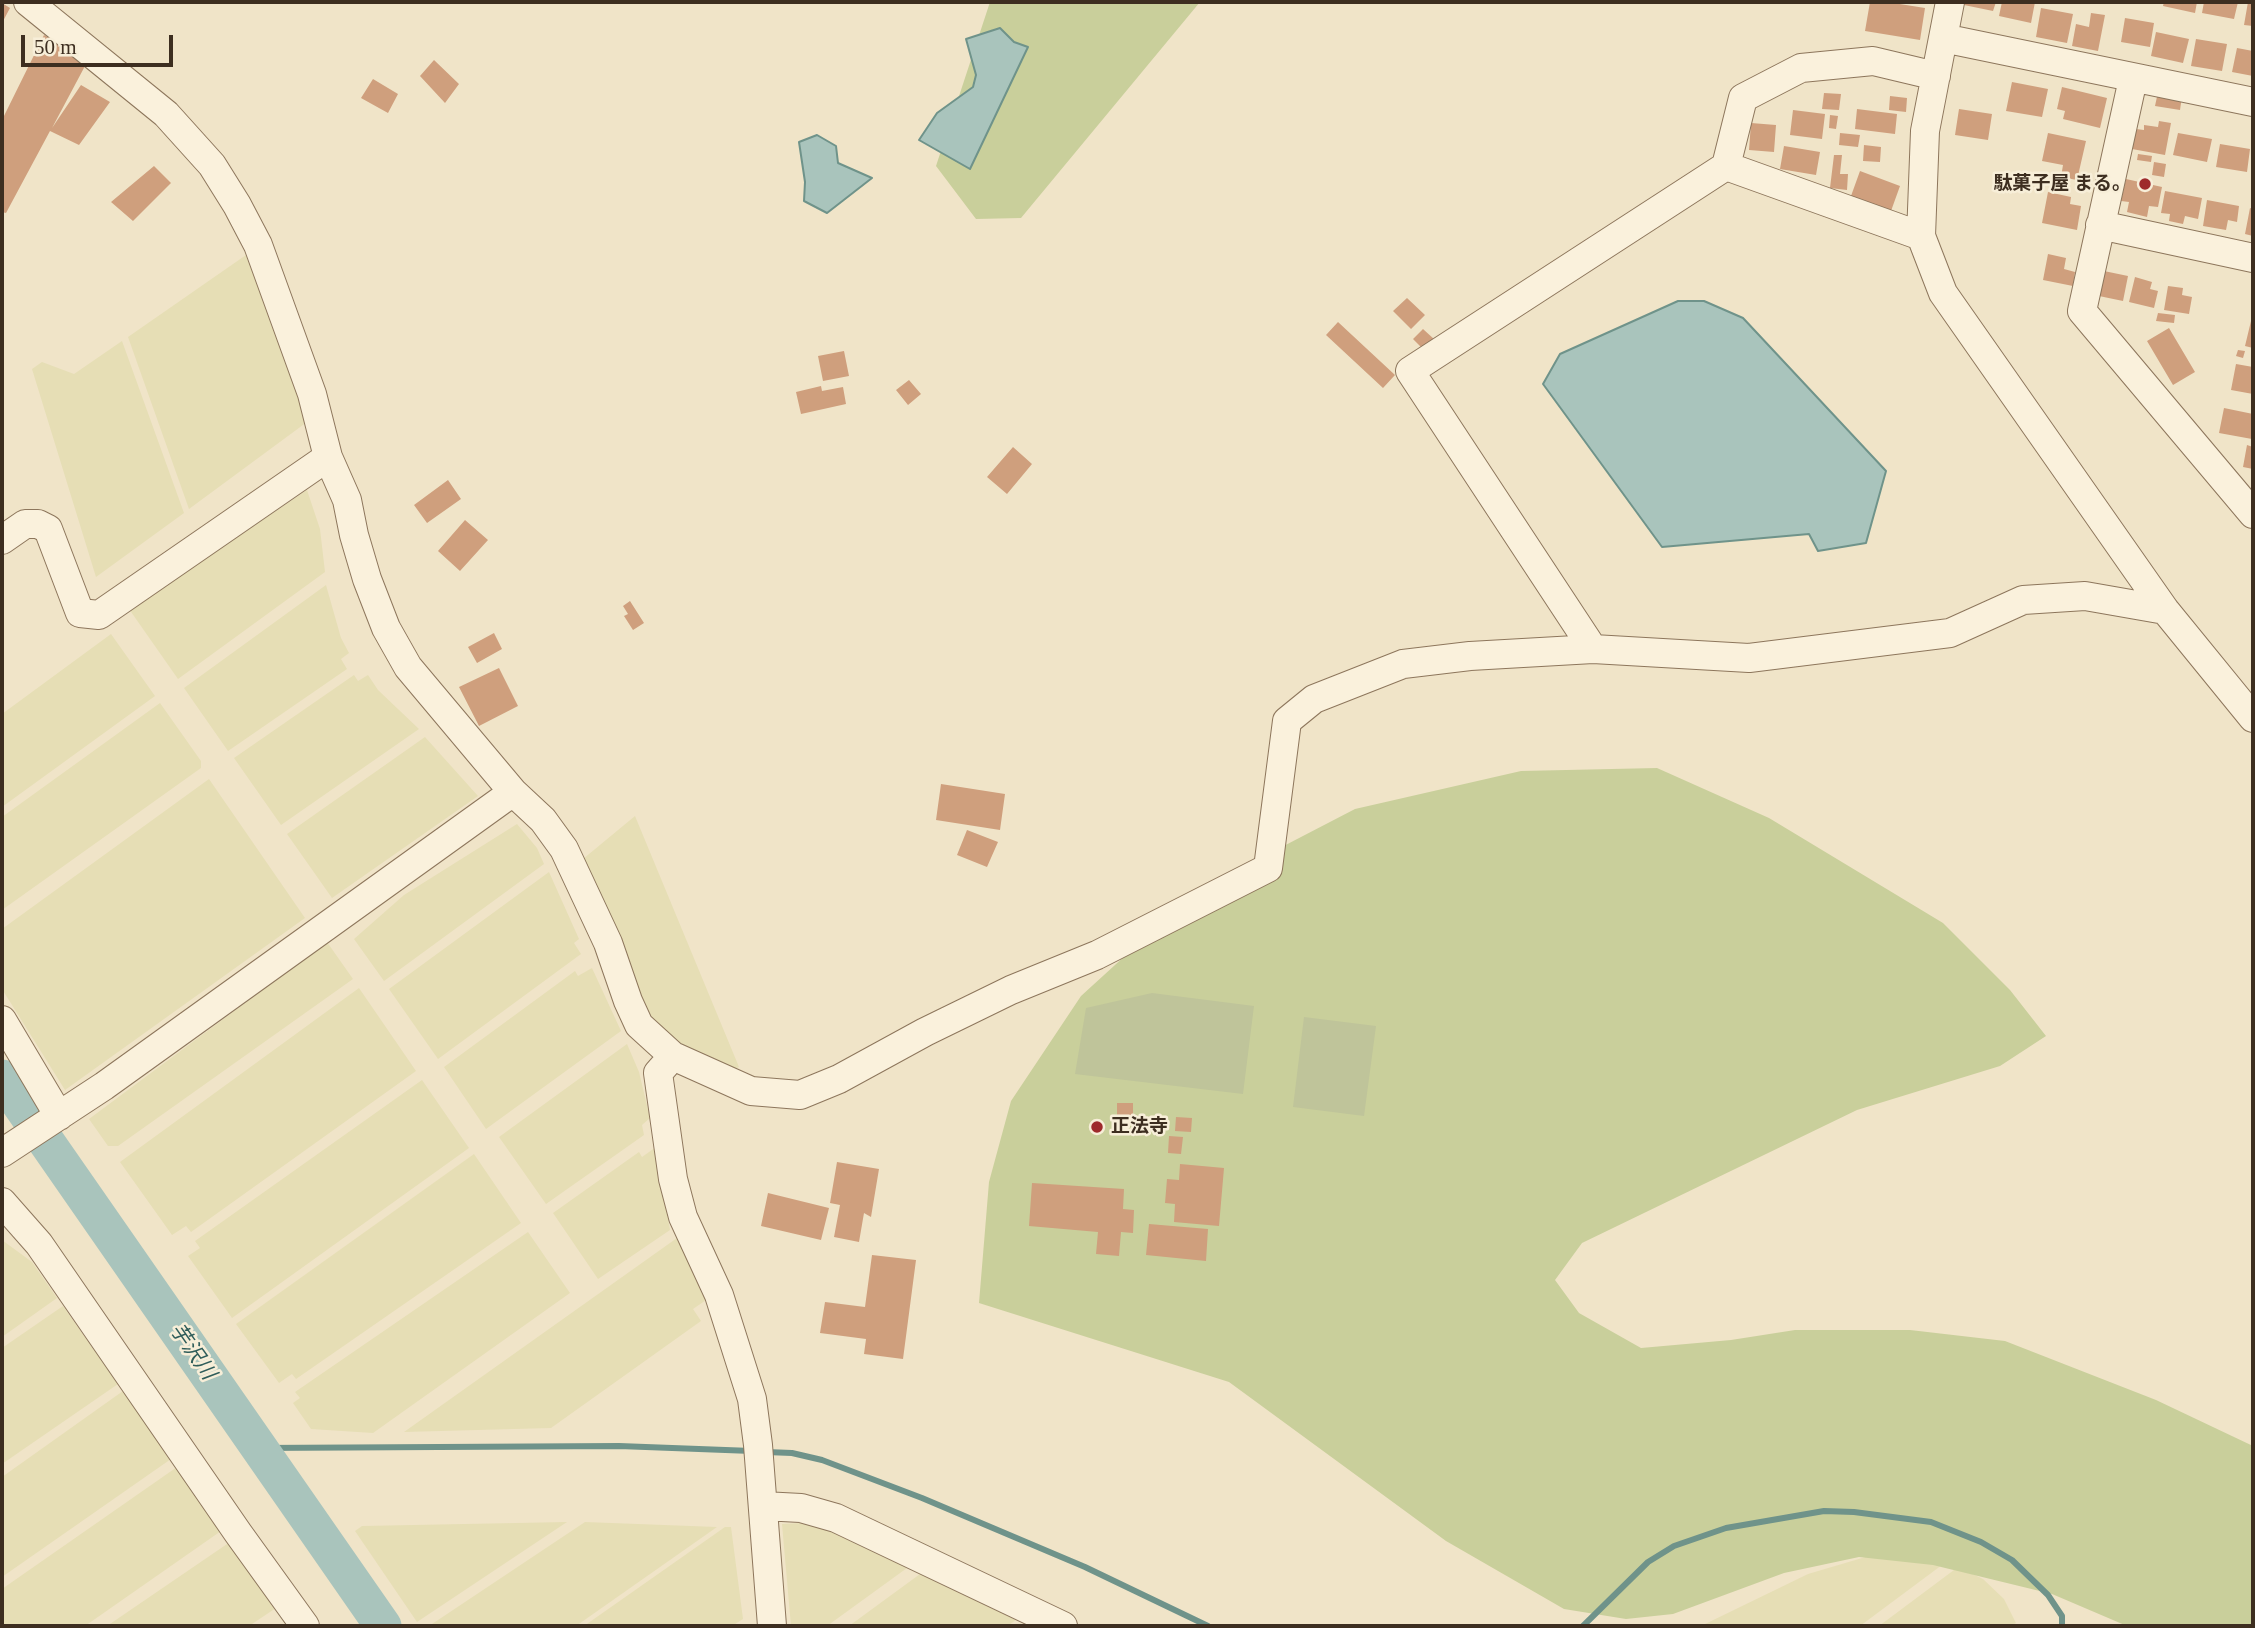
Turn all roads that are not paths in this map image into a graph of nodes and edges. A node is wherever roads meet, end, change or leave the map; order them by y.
1 (28, 2) edge
2 (1950, 2) edge
3 (1943, 37) junction
4 (1936, 76) junction
5 (2133, 79) junction
6 (2253, 102) edge
7 (1726, 166) junction
8 (2100, 225) junction
9 (1921, 236) junction
10 (2253, 258) edge
11 (328, 457) junction
12 (2253, 514) edge
13 (2, 540) edge
14 (2165, 610) junction
15 (1593, 649) junction
16 (2253, 718) edge
17 (513, 792) junction
18 (2, 1020) edge
19 (673, 1056) junction
20 (53, 1119) junction
21 (2, 1153) edge
22 (2, 1202) edge
23 (762, 1502) junction
24 (305, 1626) edge
25 (772, 1626) edge
26 (1063, 1626) edge

1 - 11 street
2 - 3 street
3 - 4 street
3 - 5 street
4 - 7 street
4 - 9 street
5 - 6 street
5 - 8 street
7 - 9 street
7 - 15 street
8 - 10 street
8 - 12 street
9 - 14 street
11 - 13 street
11 - 17 street
14 - 15 street
14 - 16 street
15 - 19 street
17 - 19 street
17 - 20 street
18 - 20 street
19 - 23 street
20 - 21 street
22 - 24 street
23 - 25 street
23 - 26 street

